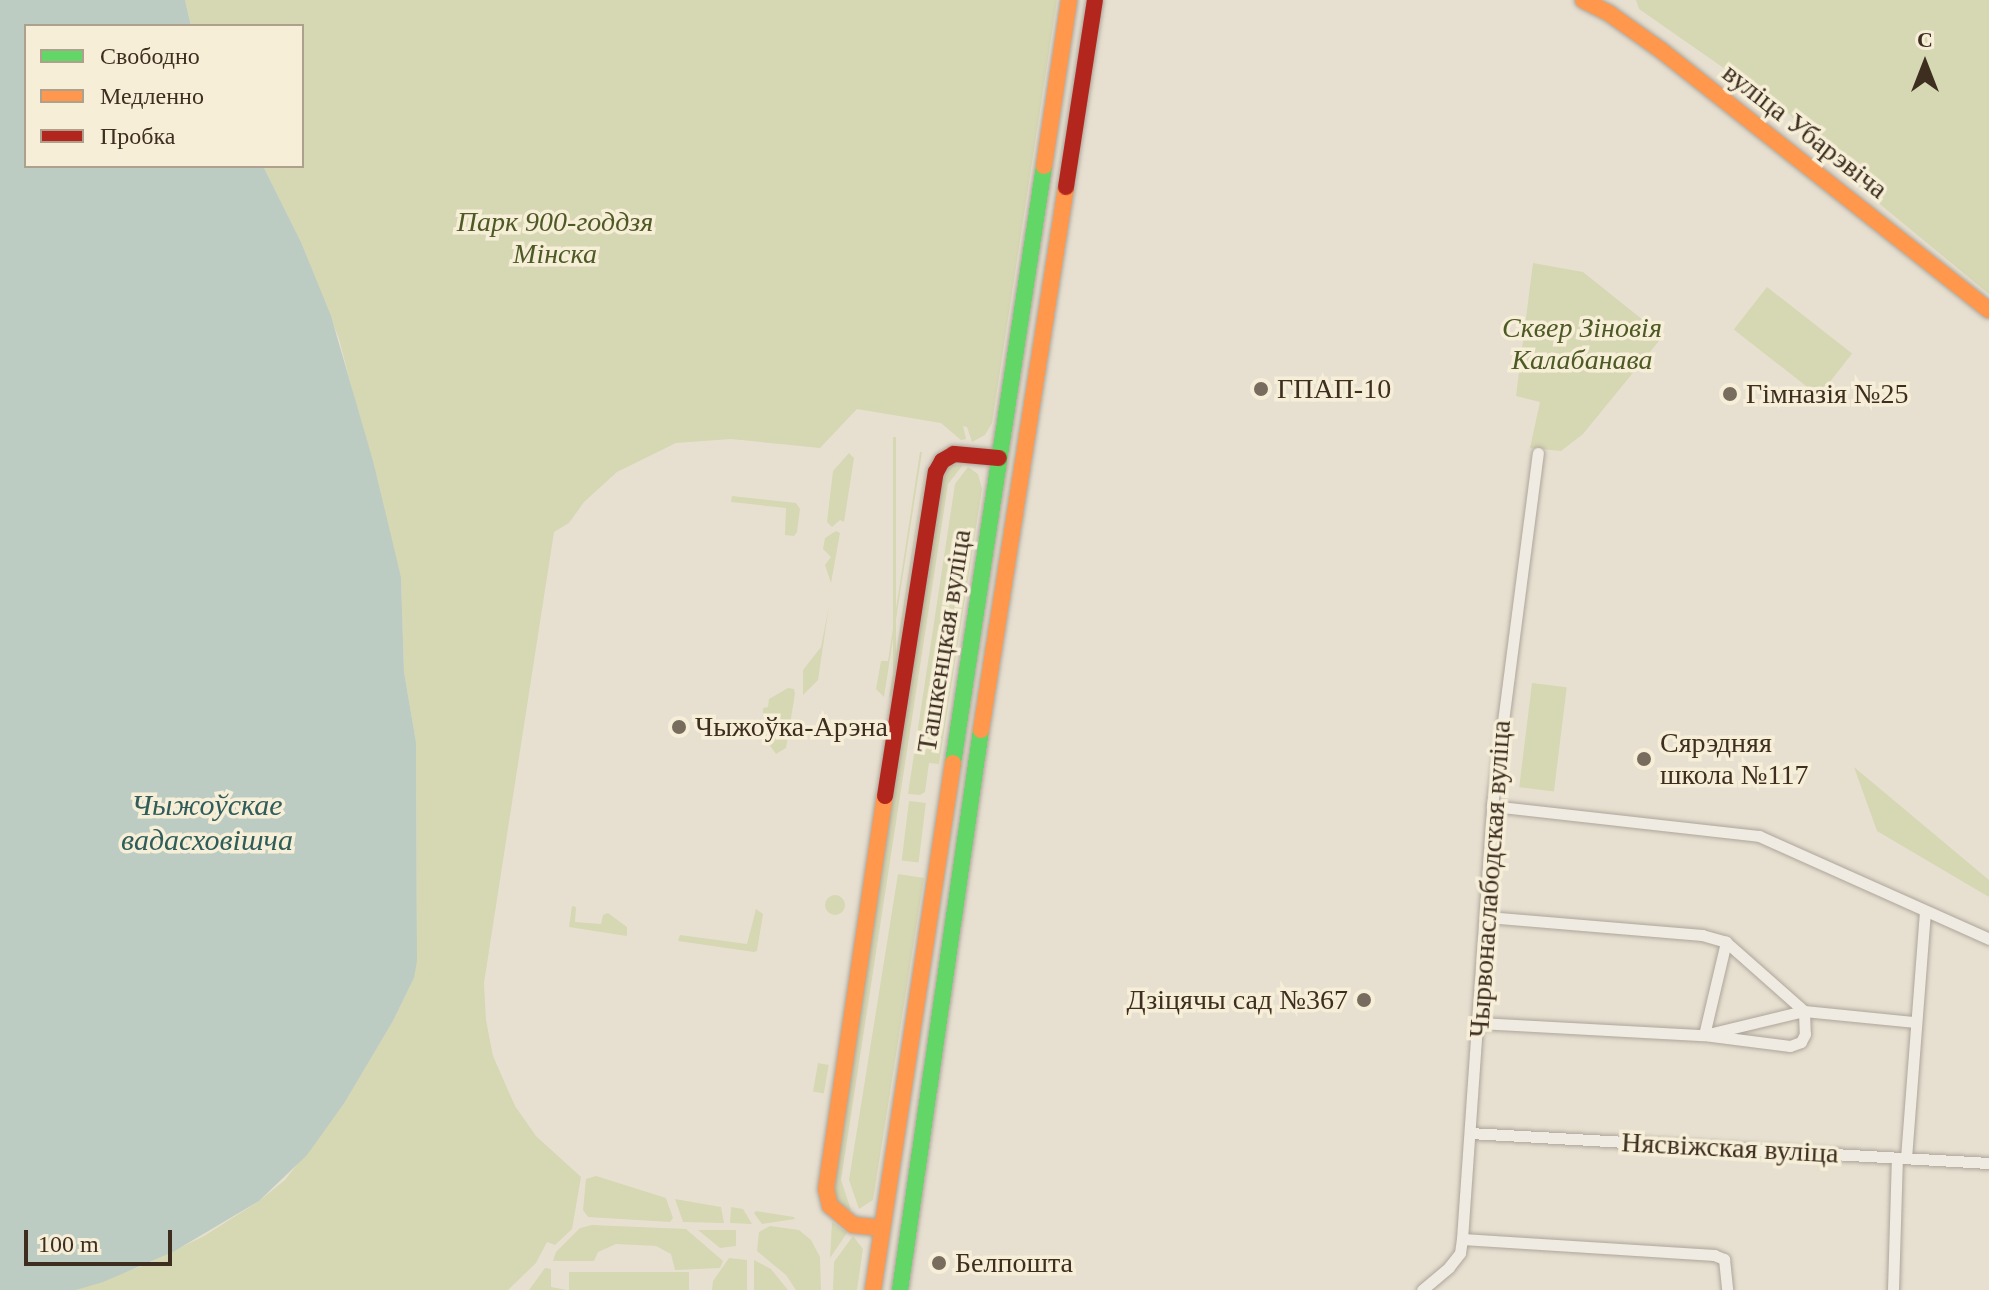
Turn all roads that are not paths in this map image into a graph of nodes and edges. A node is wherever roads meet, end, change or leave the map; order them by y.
1 (1069, 0) edge
2 (1095, 0) edge
3 (1583, 0) edge
4 (1989, 310) edge
5 (1538, 453) dead end
6 (999, 458) junction
7 (1023, 463) junction
8 (1492, 806) junction
9 (1925, 911) junction
10 (1487, 917) junction
11 (1989, 939) edge
12 (1726, 942) junction
13 (1804, 1011) junction
14 (1915, 1022) junction
15 (1479, 1023) junction
16 (1704, 1035) junction
17 (1470, 1133) junction
18 (1901, 1158) junction
19 (1989, 1163) edge
20 (882, 1228) junction
21 (907, 1231) junction
22 (1462, 1239) junction
23 (873, 1290) edge
24 (900, 1290) edge
25 (1422, 1290) edge
26 (1727, 1290) edge
27 (1893, 1290) edge

1 - 6 main road, Ташкенцкая вуліца
2 - 7 main road, Ташкенцкая вуліца
3 - 4 main road, вуліца Убарэвіча
5 - 8 street, Чырвонаслабодская вуліца
6 - 7 main road
6 - 20 main road, Ташкенцкая вуліца
6 - 20 main road
7 - 21 main road, Ташкенцкая вуліца
8 - 9 street
8 - 10 street, Чырвонаслабодская вуліца
9 - 11 street
9 - 14 street
10 - 12 street
10 - 15 street, Чырвонаслабодская вуліца
12 - 13 street
12 - 16 street
13 - 14 street
13 - 16 street
13 - 16 street
14 - 18 street
15 - 16 street
15 - 17 street, Чырвонаслабодская вуліца
17 - 18 street, Нясвіжская вуліца
17 - 22 street, Чырвонаслабодская вуліца
18 - 19 street, Нясвіжская вуліца
18 - 27 street
20 - 21 main road
20 - 23 main road, Ташкенцкая вуліца
21 - 24 main road, Ташкенцкая вуліца
22 - 25 street, Чырвонаслабодская вуліца
22 - 26 street

